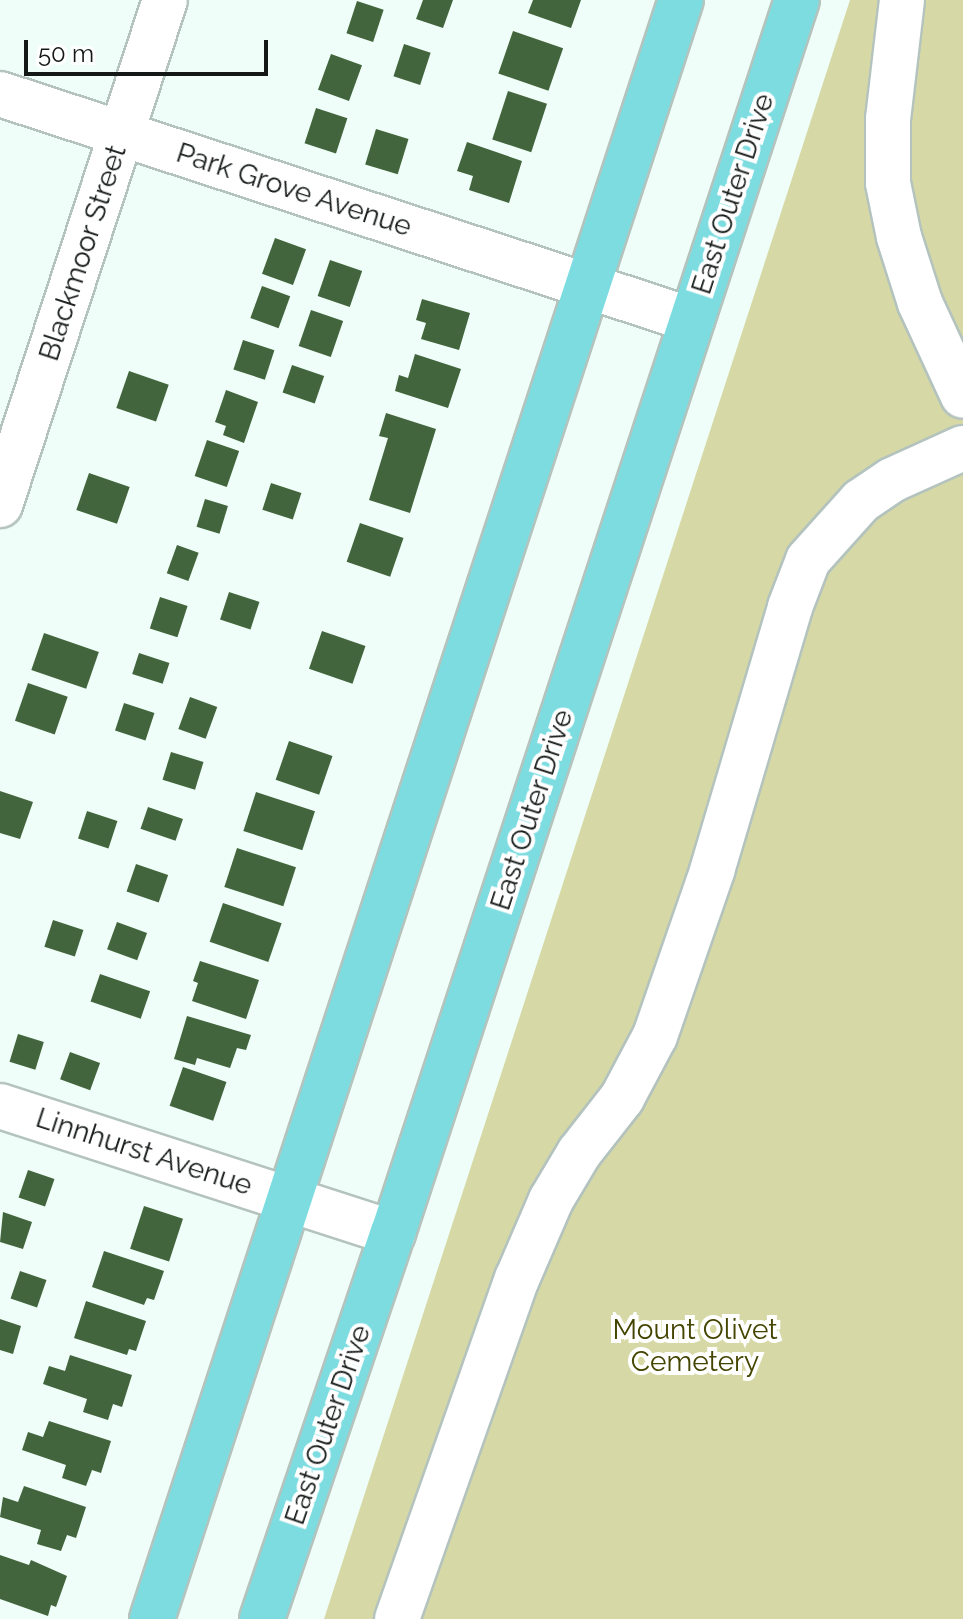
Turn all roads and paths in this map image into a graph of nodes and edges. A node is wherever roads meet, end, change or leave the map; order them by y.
1 (165, 0) edge
2 (681, 0) edge
3 (797, 0) edge
4 (902, 0) edge
5 (0, 94) edge
6 (121, 134) junction
7 (588, 286) junction
8 (692, 320) junction
9 (963, 396) edge
10 (963, 448) edge
11 (0, 505) edge
12 (0, 1106) edge
13 (289, 1199) junction
14 (393, 1233) junction
15 (152, 1619) edge
16 (262, 1619) edge
17 (397, 1619) edge

1 - 6 street, Blackmoor Street
2 - 7 main road
3 - 8 main road, East Outer Drive
4 - 9 street
5 - 6 street, Park Grove Avenue
6 - 7 street, Park Grove Avenue
6 - 11 street, Blackmoor Street
7 - 8 street, Park Grove Avenue
7 - 13 main road
8 - 14 main road, East Outer Drive
10 - 17 street
12 - 13 street, Linnhurst Avenue
13 - 14 street, Linnhurst Avenue
13 - 15 main road
14 - 16 main road, East Outer Drive

